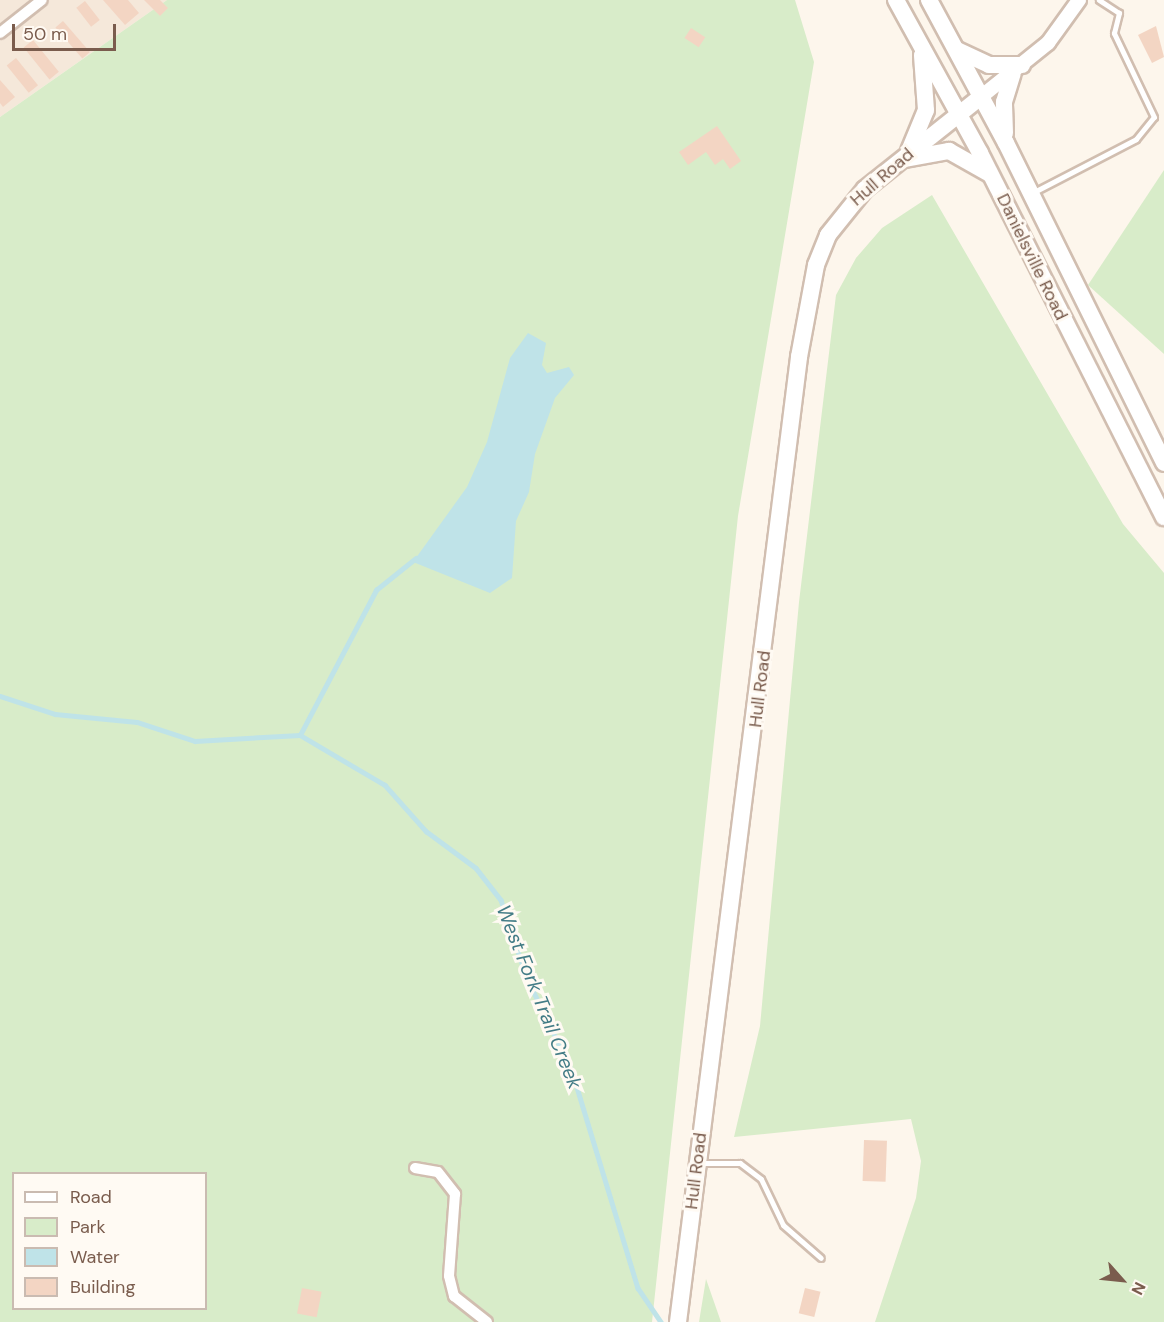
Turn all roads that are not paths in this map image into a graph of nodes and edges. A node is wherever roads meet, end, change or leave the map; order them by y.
1 (42, 0) edge
2 (896, 0) edge
3 (929, 0) edge
4 (1079, 0) edge
5 (1099, 0) edge
6 (0, 33) edge
7 (921, 45) junction
8 (957, 50) junction
9 (1017, 69) junction
10 (982, 96) junction
11 (958, 114) junction
12 (1006, 143) junction
13 (903, 158) junction
14 (992, 176) junction
15 (1032, 193) junction
16 (1164, 463) edge
17 (1164, 517) edge
18 (697, 1163) junction
19 (415, 1168) dead end
20 (821, 1258) dead end
21 (487, 1322) edge
22 (678, 1322) edge

1 - 6 street
2 - 7 main road, Danielsville Road
3 - 8 main road, Danielsville Road
4 - 9 street
5 - 15 lane
7 - 11 main road, Danielsville Road
7 - 13 main road
8 - 9 main road
8 - 10 main road, Danielsville Road
9 - 10 street
9 - 12 main road
10 - 11 main road, Hull Road
10 - 12 main road, Danielsville Road
11 - 13 main road, Hull Road
11 - 14 main road, Danielsville Road
12 - 15 main road, Danielsville Road
13 - 14 main road
13 - 18 main road, Hull Road
14 - 17 main road, Danielsville Road
15 - 16 main road, Danielsville Road
18 - 20 lane
18 - 22 main road, Hull Road
19 - 21 street

